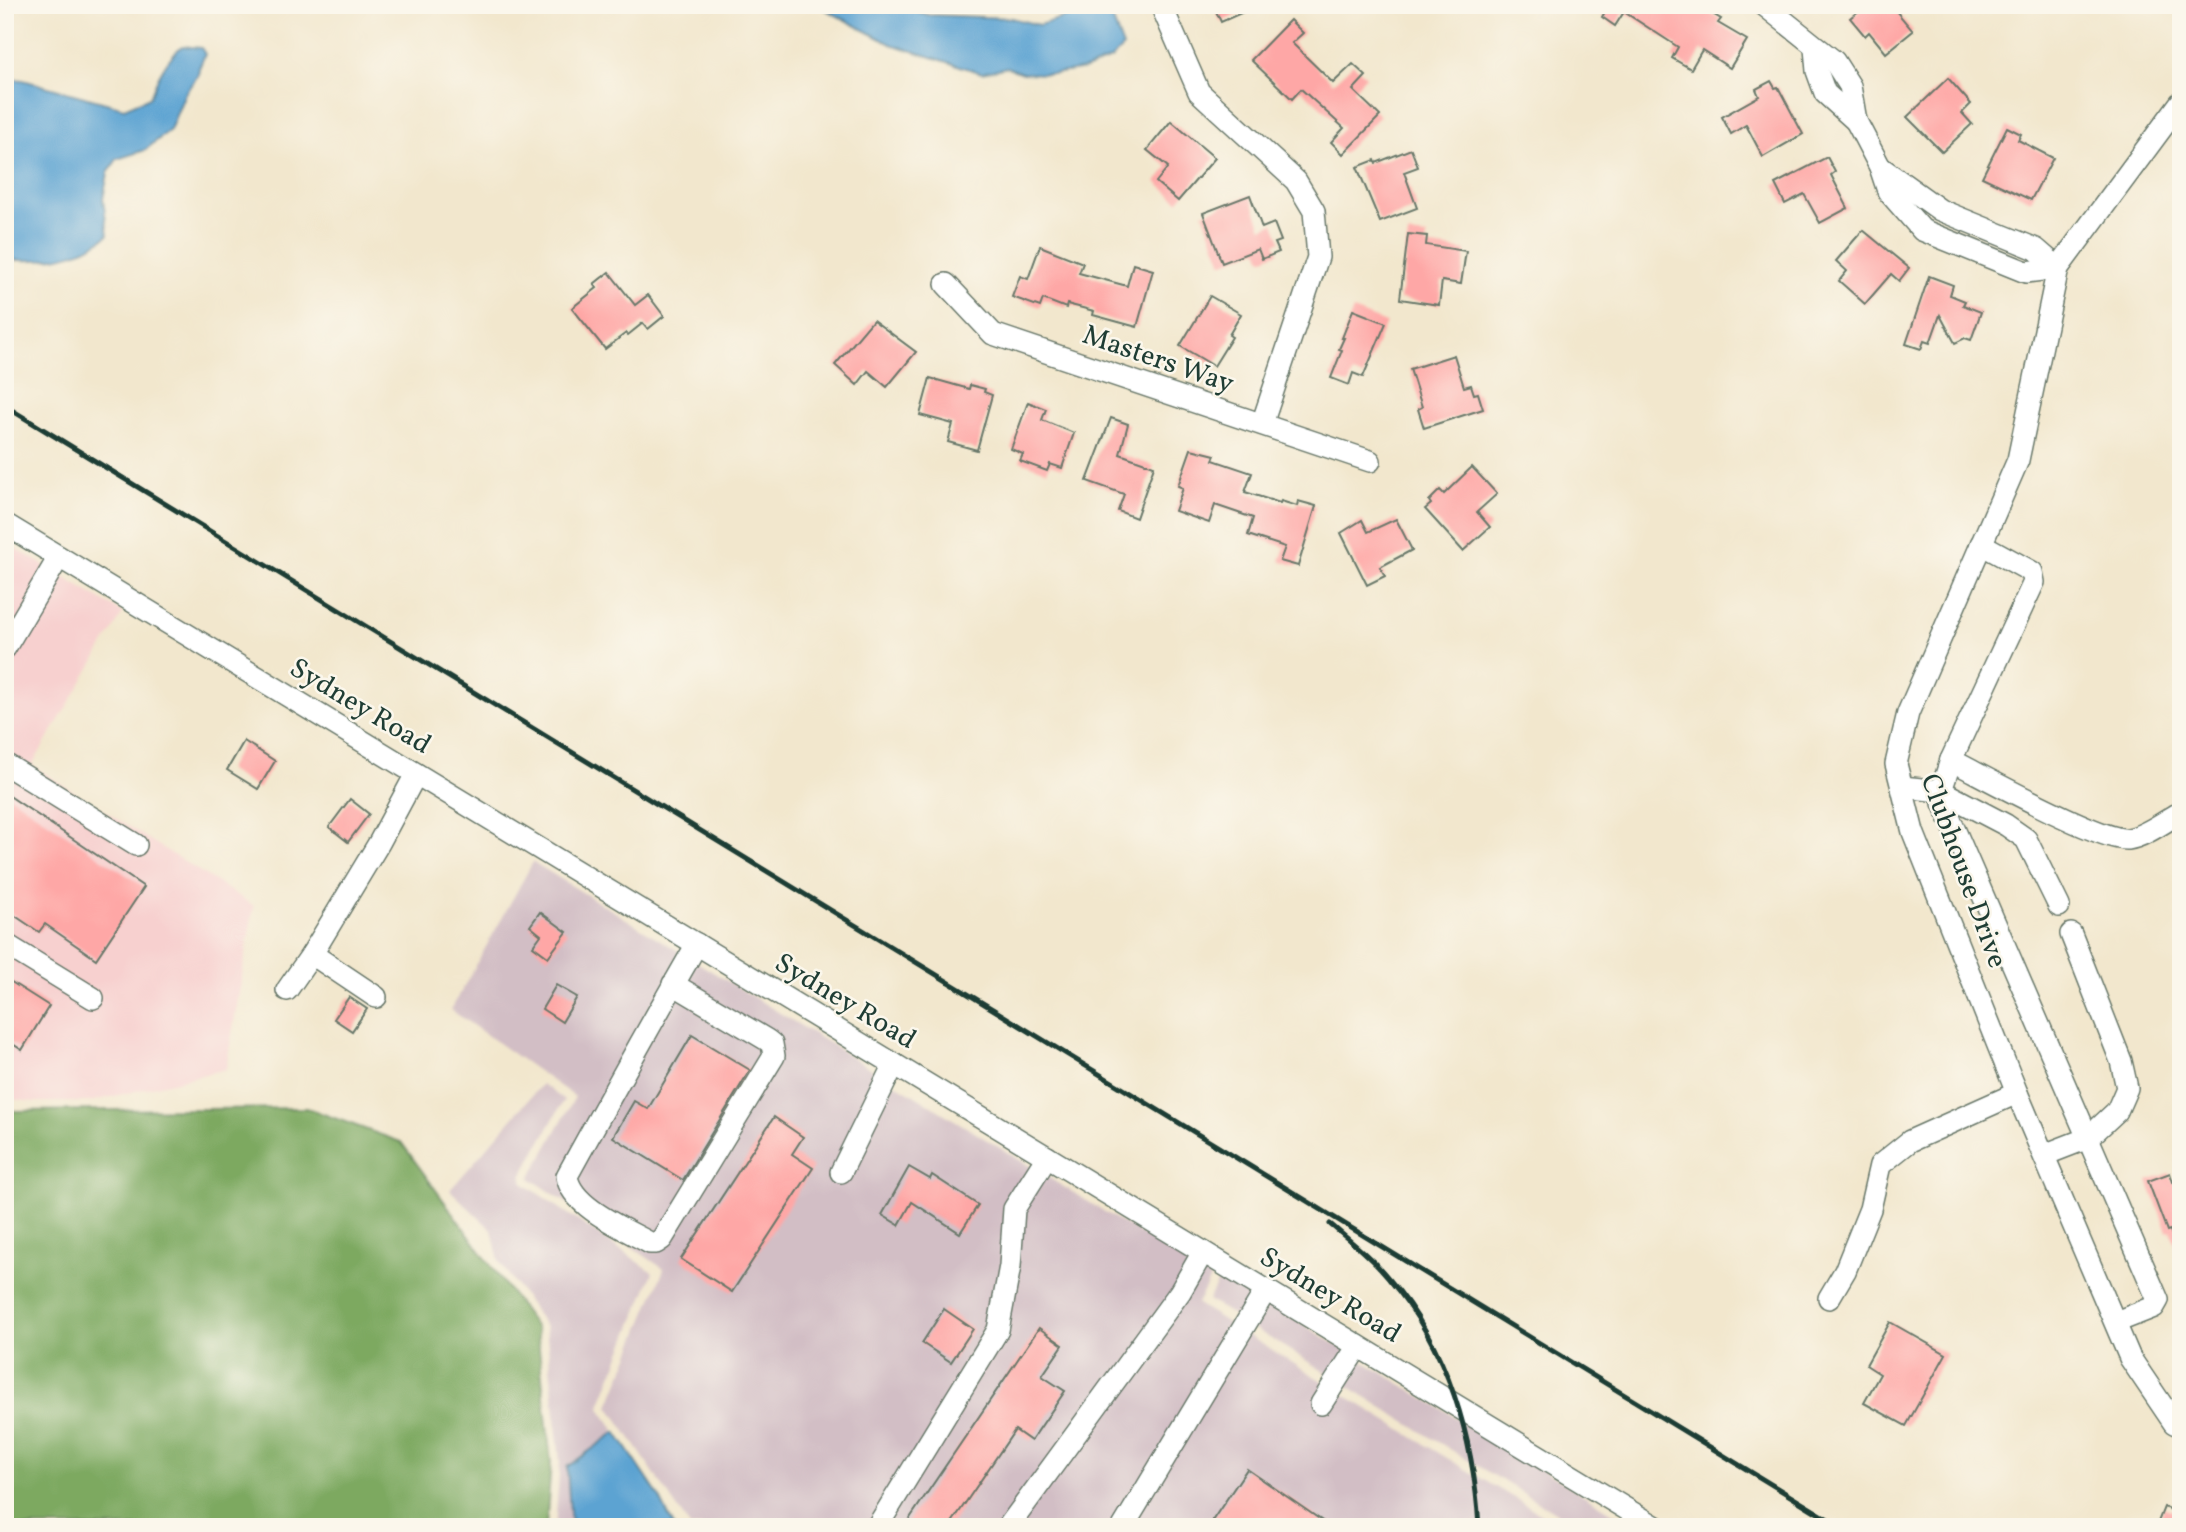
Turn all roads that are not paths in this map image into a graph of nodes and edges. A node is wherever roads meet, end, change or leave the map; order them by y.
1 (1161, 5) edge
2 (1764, 5) edge
3 (2181, 102) edge
4 (2058, 268) junction
5 (946, 284) dead end
6 (1262, 425) junction
7 (1370, 461) dead end
8 (5, 524) edge
9 (1981, 544) junction
10 (60, 557) junction
11 (5, 649) edge
12 (1951, 760) junction
13 (5, 764) edge
14 (416, 774) junction
15 (1902, 787) junction
16 (1941, 791) junction
17 (2181, 811) edge
18 (136, 845) dead end
19 (2059, 906) dead end
20 (2071, 934) dead end
21 (5, 944) edge
22 (697, 944) junction
23 (312, 954) junction
24 (673, 984) junction
25 (287, 990) dead end
26 (376, 997) dead end
27 (93, 998) dead end
28 (894, 1064) junction
29 (2017, 1093) junction
30 (2088, 1138) junction
31 (2044, 1155) junction
32 (1047, 1157) junction
33 (841, 1172) dead end
34 (1203, 1252) junction
35 (1266, 1290) junction
36 (1829, 1298) dead end
37 (2116, 1322) junction
38 (1358, 1346) junction
39 (1321, 1404) dead end
40 (2181, 1426) edge
41 (877, 1527) edge
42 (1008, 1527) edge
43 (1123, 1527) edge
44 (1656, 1527) edge

1 - 6 street
2 - 4 street
3 - 4 street, Clubhouse Drive
4 - 9 street, Clubhouse Drive
5 - 6 street, Masters Way
6 - 7 street, Masters Way
8 - 10 street, Sydney Road
9 - 12 street
9 - 15 street, Clubhouse Drive
10 - 11 street
10 - 14 street, Sydney Road
12 - 16 street
12 - 17 street
13 - 18 street
14 - 22 street, Sydney Road
14 - 23 street
15 - 16 street
15 - 29 street, Clubhouse Drive
16 - 19 street
16 - 30 street
20 - 30 street
21 - 27 street
22 - 24 street
22 - 28 street, Sydney Road
23 - 25 street
23 - 26 street
24 - 24 street
28 - 32 street, Sydney Road
28 - 33 street
29 - 31 street, Clubhouse Drive
29 - 36 street
30 - 31 street
30 - 37 street
31 - 37 street, Clubhouse Drive
32 - 34 street, Sydney Road
32 - 41 street
34 - 35 street, Sydney Road
34 - 42 street
35 - 38 street, Sydney Road
35 - 43 street
37 - 40 street, Clubhouse Drive
38 - 39 street
38 - 44 street, Sydney Road

